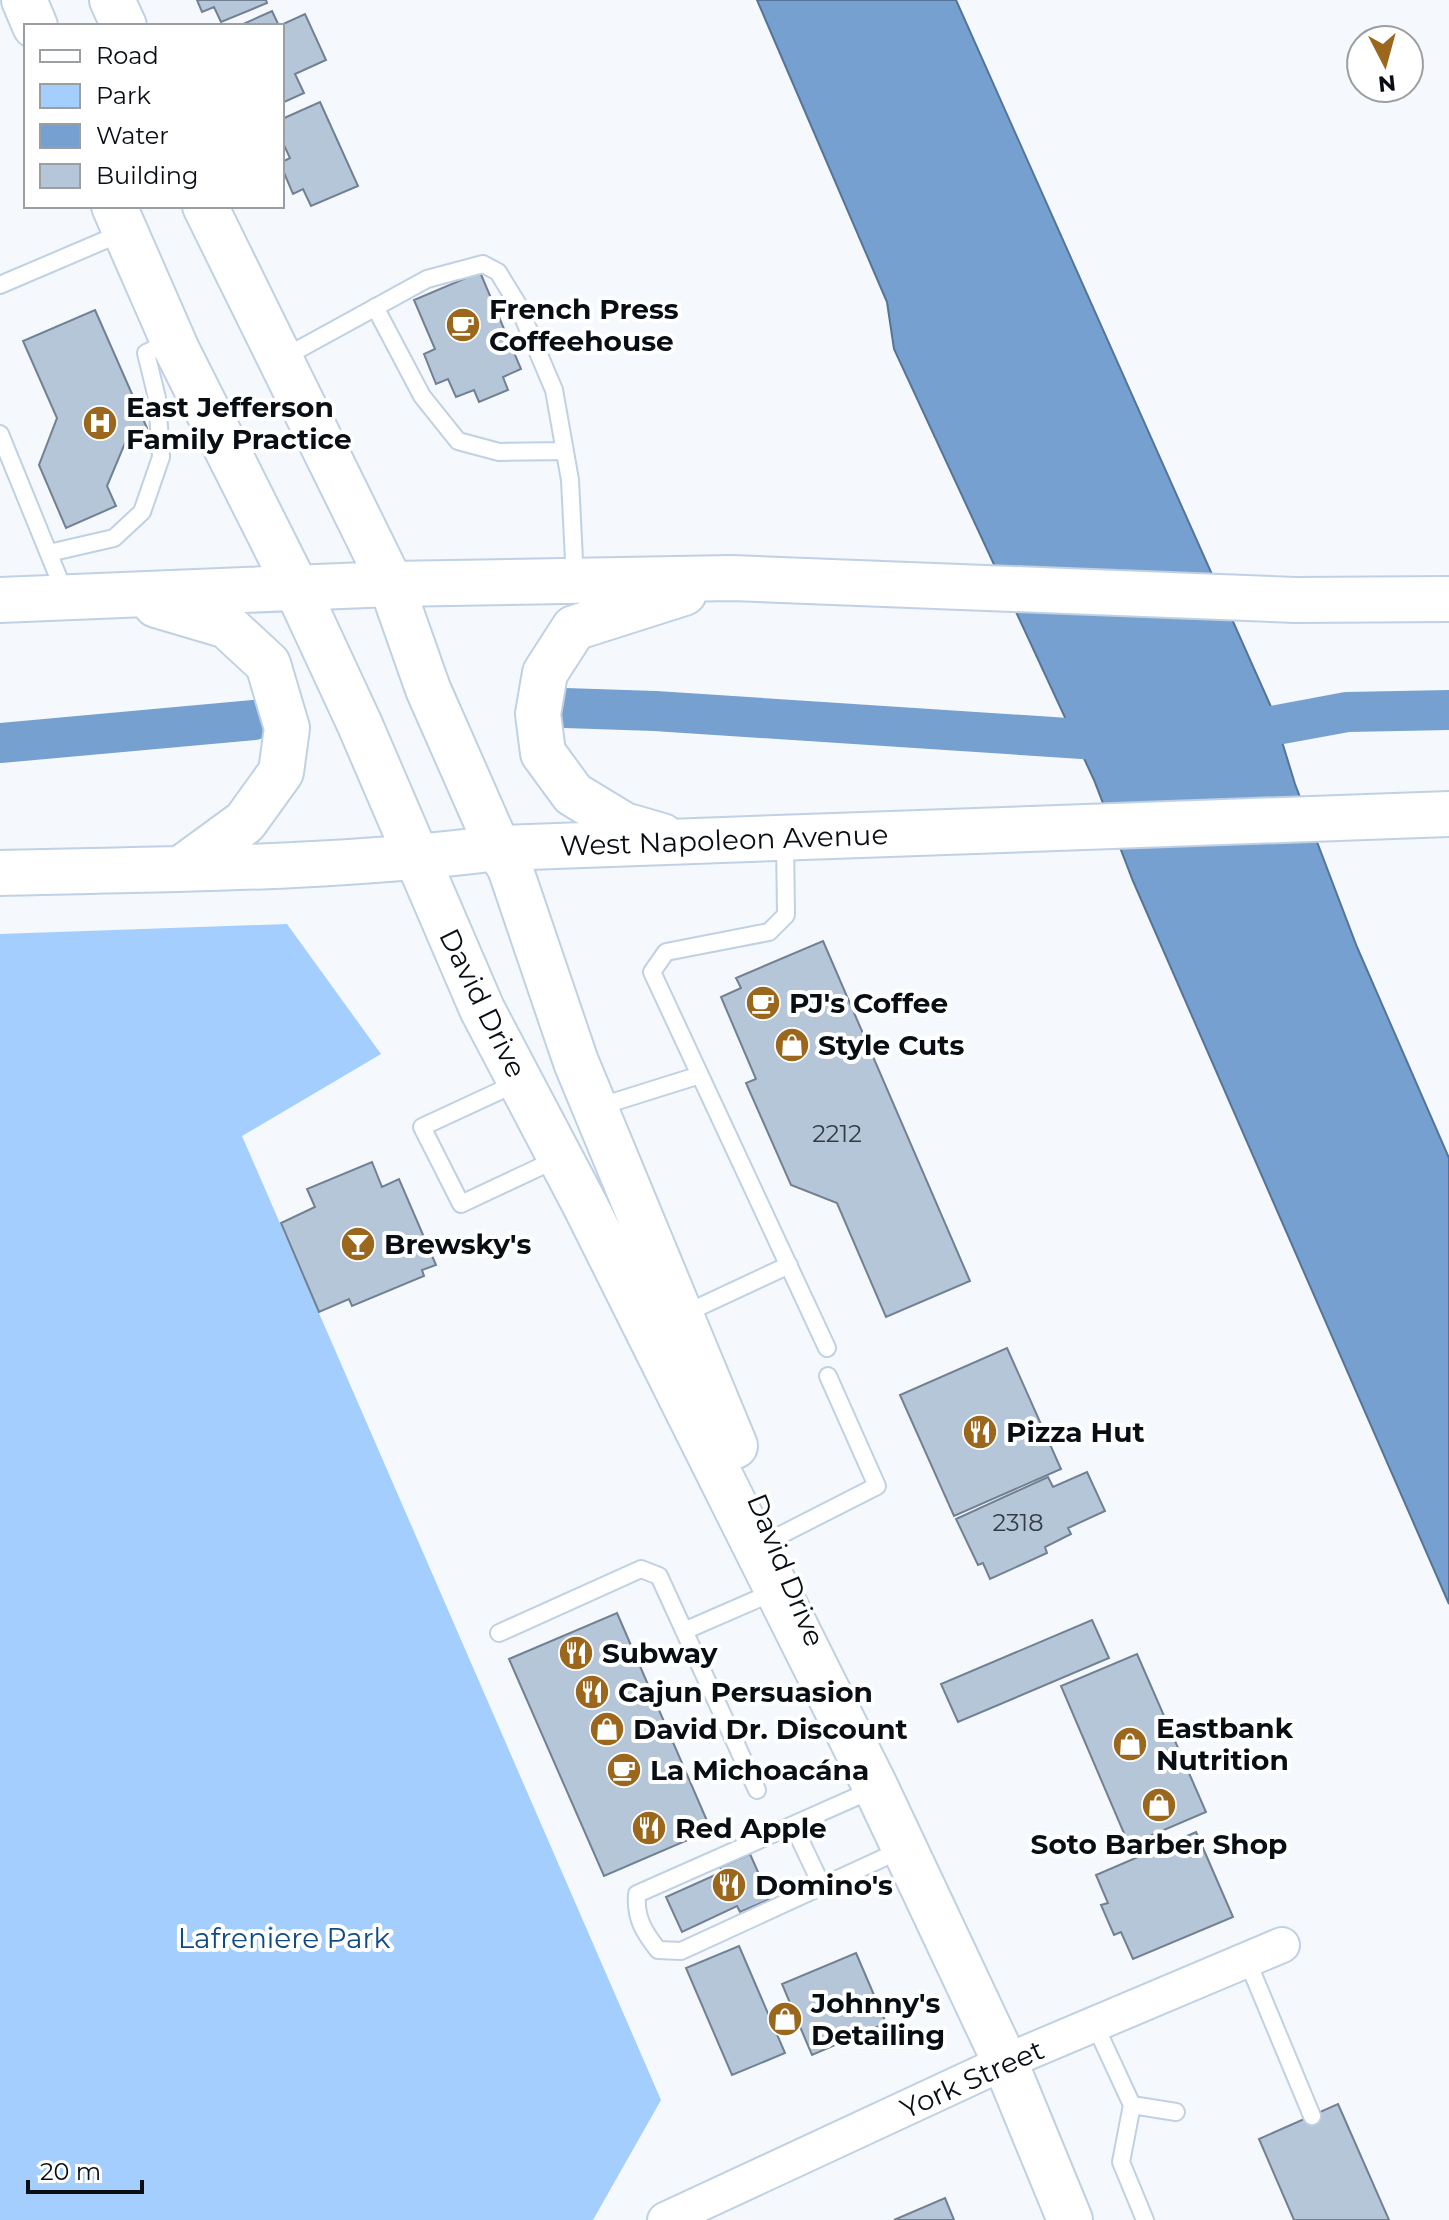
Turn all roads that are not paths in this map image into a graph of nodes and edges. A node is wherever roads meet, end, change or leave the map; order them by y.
1 (24, 0) edge
2 (112, 0) edge
3 (34, 24) edge
4 (123, 24) edge
5 (206, 208) edge
6 (120, 218) edge
7 (0, 285) edge
8 (375, 307) junction
9 (173, 340) junction
10 (280, 359) junction
11 (0, 434) edge
12 (565, 451) junction
13 (49, 553) junction
14 (732, 578) junction
15 (576, 581) junction
16 (391, 584) junction
17 (296, 587) junction
18 (126, 596) junction
19 (66, 598) junction
20 (1449, 599) edge
21 (0, 600) edge
22 (1449, 814) edge
23 (785, 838) junction
24 (681, 841) junction
25 (498, 848) junction
26 (416, 858) junction
27 (182, 868) junction
28 (0, 873) edge
29 (700, 1075) junction
30 (520, 1081) junction
31 (596, 1108) junction
32 (560, 1157) junction
33 (789, 1265) junction
34 (681, 1315) junction
35 (827, 1348) dead end
36 (828, 1376) dead end
37 (764, 1543) junction
38 (784, 1587) junction
39 (684, 1631) junction
40 (499, 1633) dead end
41 (876, 1788) junction
42 (757, 1790) dead end
43 (793, 1825) junction
44 (904, 1848) junction
45 (822, 1886) junction
46 (1282, 1945) dead end
47 (1247, 1960) junction
48 (1095, 2025) junction
49 (1005, 2062) junction
50 (1132, 2105) junction
51 (1176, 2112) dead end
52 (1312, 2116) dead end
53 (665, 2220) edge
54 (1070, 2220) edge
55 (1145, 2220) edge

1 - 3 main road
2 - 4 main road
5 - 10 main road, David Drive
6 - 7 lane
6 - 9 main road, David Drive
8 - 10 lane
8 - 12 lane
8 - 12 lane
9 - 13 lane
9 - 17 main road, David Drive
10 - 16 main road, David Drive
11 - 13 lane
12 - 15 lane
13 - 19 lane
14 - 15 main road
14 - 20 main road
14 - 24 main road
15 - 16 main road
16 - 17 main road
16 - 25 main road, David Drive
17 - 18 main road
17 - 26 main road, David Drive
18 - 19 main road
18 - 27 main road
19 - 21 main road
22 - 23 main road, West Napoleon Avenue
23 - 24 main road, West Napoleon Avenue
23 - 29 lane
24 - 25 main road, West Napoleon Avenue
25 - 26 main road, West Napoleon Avenue
25 - 31 main road, David Drive
26 - 27 main road, West Napoleon Avenue
26 - 30 main road, David Drive
27 - 28 main road, West Napoleon Avenue
29 - 31 lane
29 - 33 lane
30 - 32 main road, David Drive
30 - 32 lane
31 - 34 main road, David Drive
32 - 37 main road, David Drive
33 - 34 lane
33 - 35 lane
34 - 37 main road, David Drive
36 - 37 lane
37 - 38 main road, David Drive
38 - 39 lane
38 - 41 main road, David Drive
39 - 40 lane
39 - 42 lane
41 - 43 lane
41 - 44 main road, David Drive
43 - 45 lane
43 - 45 lane
44 - 45 lane
44 - 49 main road, David Drive
46 - 47 street, York Street
47 - 48 street, York Street
47 - 52 lane
48 - 49 street, York Street
48 - 50 lane
49 - 53 street, York Street
49 - 54 main road, David Drive
50 - 51 lane
50 - 55 lane

